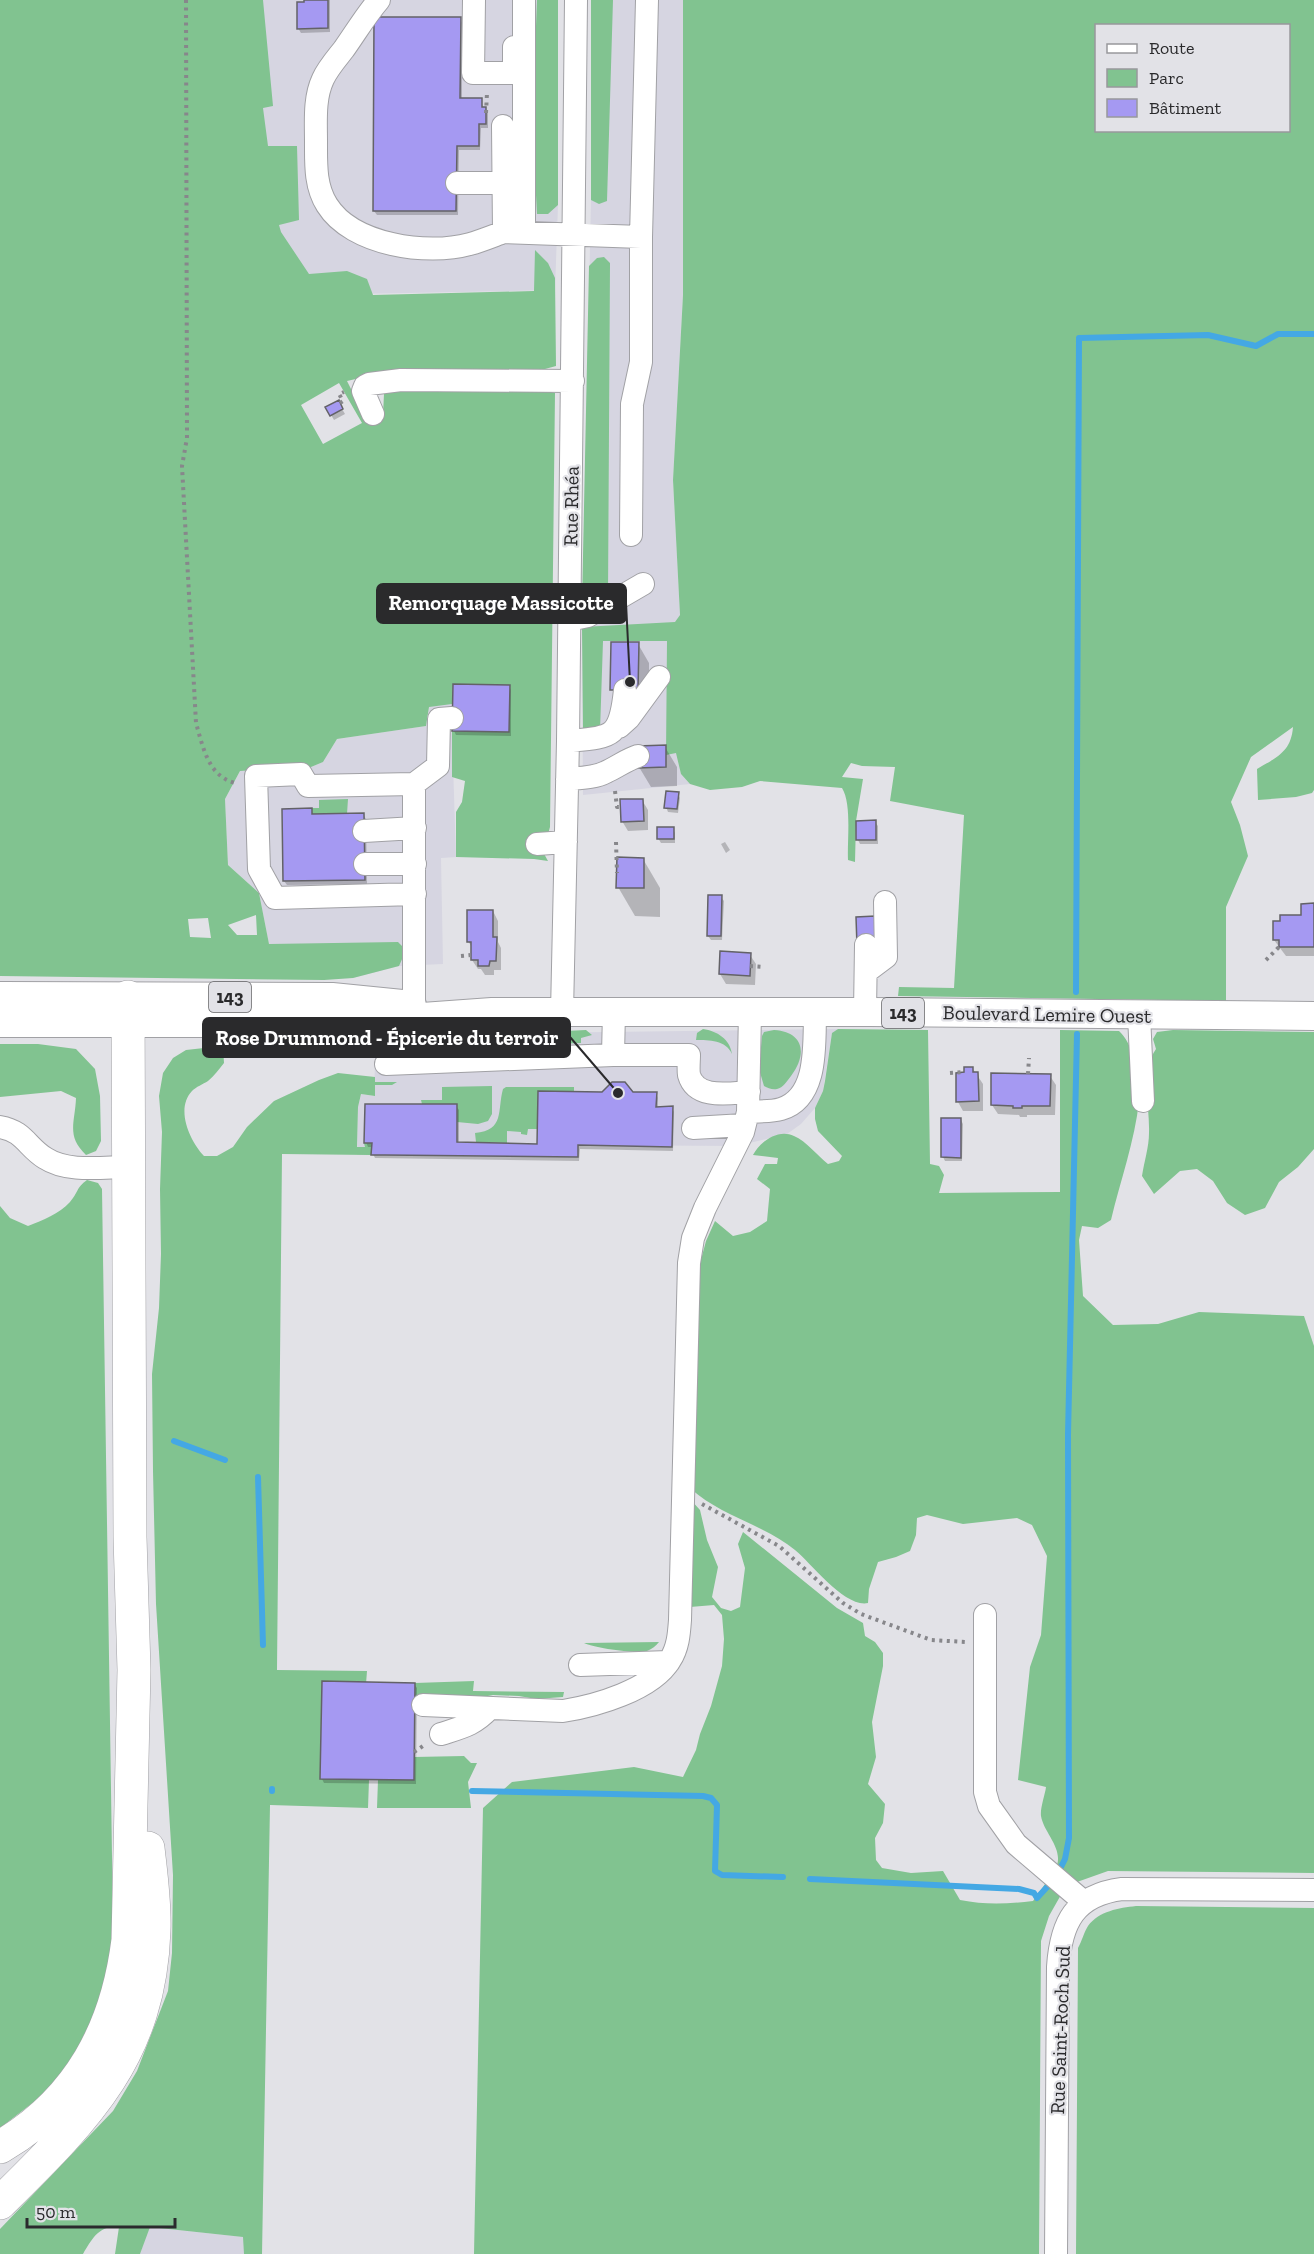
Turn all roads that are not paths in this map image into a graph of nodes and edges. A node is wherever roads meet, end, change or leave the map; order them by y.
1 (379, 0) edge
2 (474, 0) edge
3 (524, 0) edge
4 (576, 0) edge
5 (647, 0) edge
6 (524, 47) junction
7 (503, 126) dead end
8 (457, 183) dead end
9 (504, 183) junction
10 (514, 232) junction
11 (573, 234) junction
12 (641, 237) junction
13 (573, 381) junction
14 (373, 414) dead end
15 (631, 535) dead end
16 (643, 584) dead end
17 (569, 620) junction
18 (659, 677) dead end
19 (625, 690) dead end
20 (452, 718) dead end
21 (614, 731) junction
22 (568, 741) junction
23 (638, 756) dead end
24 (567, 779) junction
25 (414, 784) junction
26 (415, 828) junction
27 (364, 831) dead end
28 (566, 842) junction
29 (537, 844) dead end
30 (365, 864) dead end
31 (415, 864) junction
32 (415, 894) junction
33 (885, 902) dead end
34 (866, 945) dead end
35 (866, 972) junction
36 (0, 996) edge
37 (128, 1011) junction
38 (414, 1011) junction
39 (562, 1012) junction
40 (614, 1012) junction
41 (750, 1012) junction
42 (815, 1012) junction
43 (865, 1012) junction
44 (1139, 1015) junction
45 (1314, 1016) edge
46 (0, 1023) edge
47 (613, 1055) junction
48 (417, 1063) junction
49 (386, 1064) dead end
50 (1143, 1101) dead end
51 (747, 1110) junction
52 (0, 1127) edge
53 (693, 1128) dead end
54 (129, 1167) junction
55 (985, 1615) dead end
56 (669, 1662) junction
57 (580, 1665) dead end
58 (134, 1670) junction
59 (423, 1705) dead end
60 (490, 1708) junction
61 (441, 1734) dead end
62 (1314, 1890) edge
63 (1084, 1902) junction
64 (0, 2147) edge
65 (0, 2203) edge
66 (1056, 2254) edge

1 - 10 street
2 - 6 street
3 - 6 street
4 - 11 street, Rue Rhéa
5 - 12 street
6 - 10 street
7 - 9 street
8 - 9 street
9 - 10 street
10 - 11 street
11 - 12 street
11 - 13 street, Rue Rhéa
12 - 15 street
13 - 14 street
13 - 17 street, Rue Rhéa
16 - 17 street
17 - 22 street, Rue Rhéa
18 - 21 street
19 - 21 street
20 - 25 street
21 - 22 street
22 - 24 street, Rue Rhéa
23 - 24 street
24 - 28 street, Rue Rhéa
25 - 26 street
25 - 32 street
26 - 27 street
26 - 31 street
28 - 29 street
28 - 39 street, Rue Rhéa
30 - 31 street
31 - 32 street
32 - 38 street
33 - 35 street
34 - 35 street
35 - 43 street
36 - 37 main road, Boulevard Lemire Ouest / 143
37 - 38 main road, Boulevard Lemire Ouest / 143
37 - 38 main road, Boulevard Lemire Ouest / 143
37 - 46 main road, Boulevard Lemire Ouest
37 - 54 highway
38 - 39 main road, Boulevard Lemire Ouest / 143
38 - 48 street
39 - 40 main road, Boulevard Lemire Ouest / 143
40 - 41 main road, Boulevard Lemire Ouest / 143
40 - 47 street
41 - 42 main road, Boulevard Lemire Ouest / 143
41 - 51 street
42 - 43 main road, Boulevard Lemire Ouest / 143
42 - 51 street
43 - 44 main road, Boulevard Lemire Ouest / 143
44 - 45 main road, Boulevard Lemire Ouest / 143
44 - 50 street
47 - 48 street
47 - 51 street
48 - 49 street
51 - 53 street
51 - 56 street
52 - 54 street
54 - 58 highway
55 - 63 street
56 - 57 street
56 - 60 street
58 - 64 highway
58 - 65 highway
59 - 60 street
60 - 61 street
62 - 63 street
63 - 66 street, Rue Saint-Roch Sud

